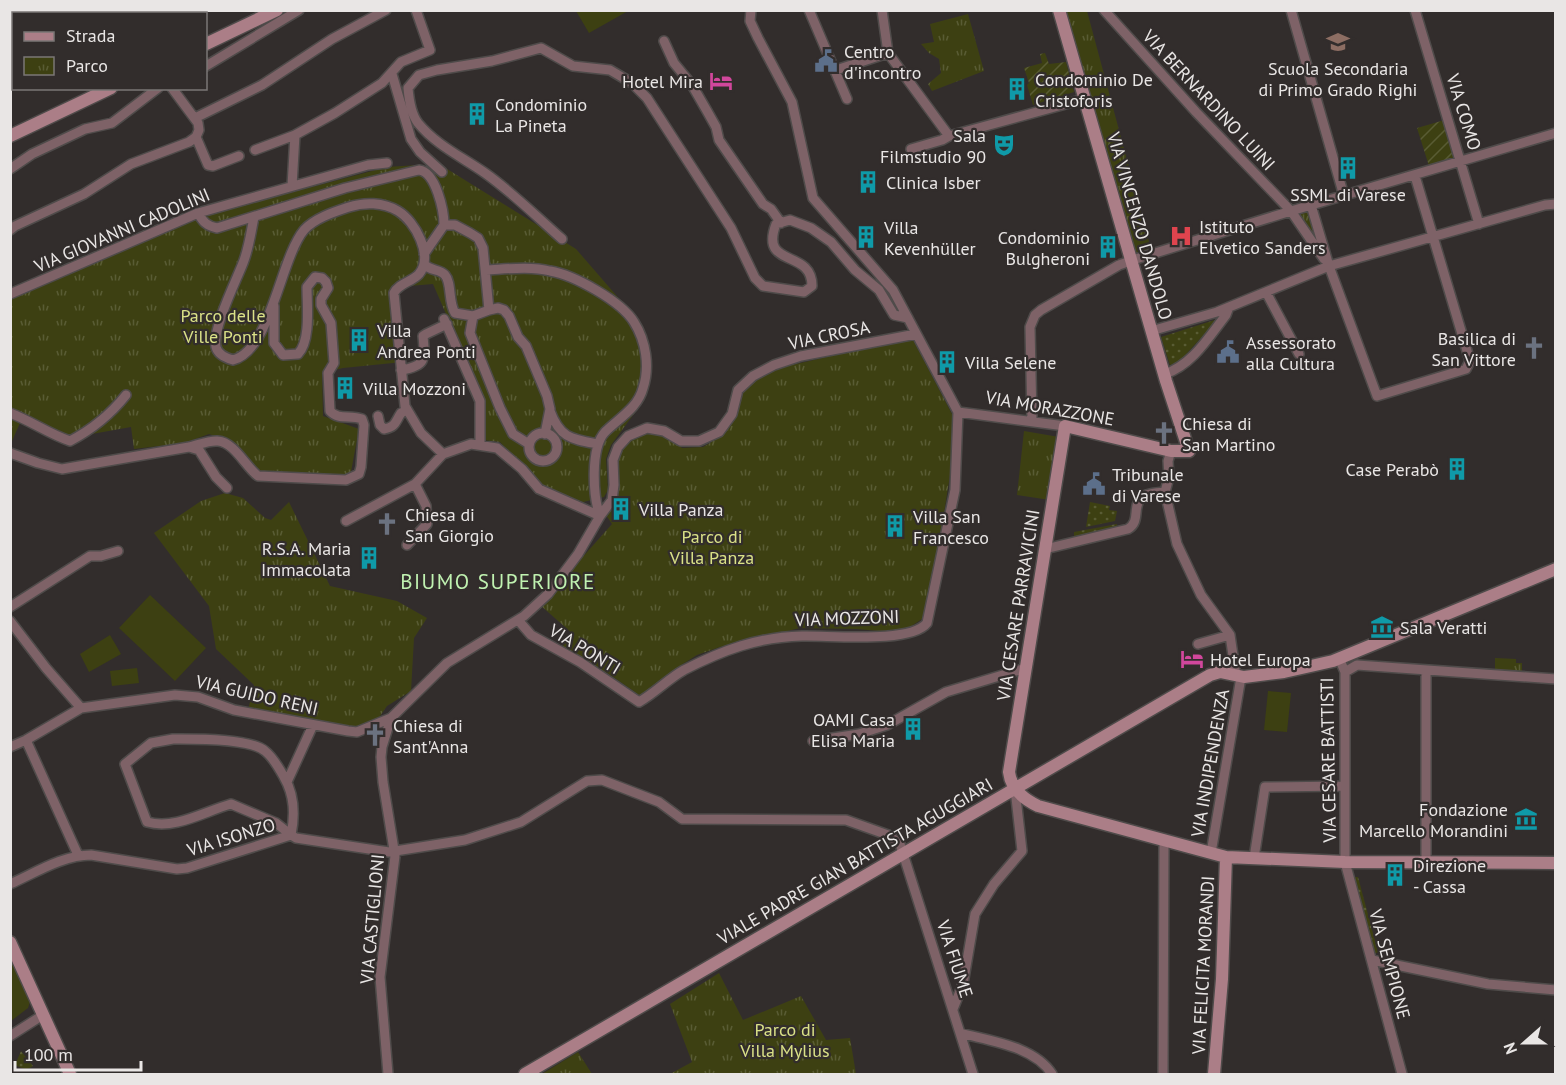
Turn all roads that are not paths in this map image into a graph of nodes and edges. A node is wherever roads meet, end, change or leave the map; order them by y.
1 (277, 10) edge
2 (299, 10) edge
3 (386, 10) edge
4 (416, 10) edge
5 (751, 10) edge
6 (809, 10) edge
7 (882, 10) edge
8 (1059, 10) edge
9 (1104, 10) edge
10 (1291, 10) edge
11 (1415, 10) edge
12 (664, 41) dead end
13 (207, 44) edge
14 (888, 53) junction
15 (207, 65) edge
16 (392, 74) junction
17 (838, 74) junction
18 (107, 90) edge
19 (156, 90) edge
20 (174, 90) edge
21 (847, 99) dead end
22 (1084, 99) junction
23 (195, 118) junction
24 (1556, 133) edge
25 (295, 135) junction
26 (10, 136) edge
27 (196, 137) junction
28 (946, 138) junction
29 (911, 148) dead end
30 (255, 150) dead end
31 (239, 156) dead end
32 (1461, 162) junction
33 (387, 163) dead end
34 (10, 169) edge
35 (442, 172) dead end
36 (1415, 176) junction
37 (292, 186) junction
38 (1344, 196) junction
39 (1556, 204) edge
40 (1311, 206) junction
41 (1291, 211) junction
42 (198, 213) junction
43 (254, 217) junction
44 (781, 223) junction
45 (1479, 224) junction
46 (444, 225) junction
47 (10, 230) edge
48 (1434, 237) junction
49 (562, 239) dead end
50 (424, 259) junction
51 (1131, 261) junction
52 (1329, 266) junction
53 (486, 270) junction
54 (1266, 292) junction
55 (10, 294) edge
56 (274, 303) junction
57 (1229, 307) junction
58 (489, 310) junction
59 (473, 316) junction
60 (908, 318) junction
61 (1152, 331) junction
62 (916, 334) junction
63 (1299, 354) dead end
64 (401, 370) junction
65 (1164, 374) junction
66 (126, 395) dead end
67 (550, 409) junction
68 (10, 412) edge
69 (957, 412) junction
70 (409, 413) junction
71 (378, 416) dead end
72 (1032, 420) junction
73 (1065, 426) junction
74 (545, 434) junction
75 (529, 444) junction
76 (598, 444) junction
77 (480, 445) junction
78 (189, 447) junction
79 (1172, 451) junction
80 (1189, 451) joint
81 (10, 453) edge
82 (443, 454) junction
83 (415, 484) junction
84 (227, 488) dead end
85 (1165, 492) junction
86 (600, 516) junction
87 (346, 521) dead end
88 (407, 545) dead end
89 (1045, 549) junction
90 (118, 551) dead end
91 (1556, 569) edge
92 (548, 594) joint
93 (10, 607) edge
94 (518, 620) junction
95 (10, 621) edge
96 (1230, 635) junction
97 (1198, 644) dead end
98 (1349, 659) junction
99 (1026, 668) junction
100 (1426, 670) junction
101 (1238, 676) junction
102 (1556, 679) edge
103 (639, 702) joint
104 (81, 708) junction
105 (391, 718) junction
106 (313, 725) junction
107 (26, 740) junction
108 (813, 741) dead end
109 (10, 747) edge
110 (287, 782) junction
111 (1345, 786) junction
112 (1015, 789) junction
113 (291, 836) junction
114 (1164, 840) junction
115 (393, 851) junction
116 (904, 854) junction
117 (1211, 854) junction
118 (78, 855) junction
119 (1227, 857) junction
120 (1254, 858) junction
121 (1345, 861) junction
122 (1426, 862) junction
123 (1556, 863) edge
124 (10, 884) edge
125 (10, 942) edge
126 (1372, 960) junction
127 (1556, 990) edge
128 (953, 1009) junction
129 (43, 1015) junction
130 (960, 1033) junction
131 (10, 1036) edge
132 (70, 1074) edge
133 (388, 1074) edge
134 (525, 1074) edge
135 (973, 1074) edge
136 (1052, 1074) edge
137 (1163, 1074) edge
138 (1214, 1074) edge
139 (1402, 1074) edge

1 - 13 main road
2 - 15 street
3 - 23 street
4 - 16 street
5 - 60 street
6 - 17 street
7 - 14 street
8 - 22 main road, VIA VINCENZO DANDOLO
9 - 41 street, VIA BERNARDINO LUINI
10 - 38 street
11 - 32 street, VIA COMO
12 - 44 street
14 - 17 street
14 - 28 street
16 - 25 street
16 - 35 street
17 - 21 street
18 - 26 main road
19 - 34 street
20 - 23 street
22 - 28 street
22 - 51 main road, VIA VINCENZO DANDOLO
23 - 27 street
24 - 32 street
25 - 30 street
25 - 37 street
27 - 31 street
27 - 47 street
28 - 29 street
32 - 36 street
32 - 45 street, VIA COMO
33 - 37 street, VIA GIOVANNI CADOLINI
36 - 38 street
36 - 48 street
37 - 42 street, VIA GIOVANNI CADOLINI
38 - 40 street
39 - 45 street
40 - 41 street
40 - 52 street
41 - 51 street
41 - 52 street, VIA BERNARDINO LUINI
42 - 43 street
42 - 55 street, VIA GIOVANNI CADOLINI
43 - 46 street
43 - 56 street
44 - 49 street
44 - 60 street
45 - 48 street
46 - 50 street
46 - 53 street
48 - 52 street
48 - 52 street
50 - 56 street
50 - 59 street
50 - 64 street
51 - 61 main road, VIA VINCENZO DANDOLO
51 - 72 street
52 - 54 street
53 - 58 street
53 - 76 street
54 - 57 street
54 - 63 street
56 - 78 street
57 - 61 street
57 - 65 street
58 - 59 street
58 - 67 street
59 - 75 street
60 - 62 street
61 - 65 main road, VIA VINCENZO DANDOLO
62 - 69 street
62 - 86 street, VIA CROSA
64 - 70 street
64 - 77 street
65 - 80 main road, VIA VINCENZO DANDOLO
66 - 68 street
67 - 74 street
67 - 76 street
69 - 72 street, VIA MORAZZONE
69 - 103 street, VIA MOZZONI
70 - 71 street
70 - 82 street
72 - 73 street, VIA MORAZZONE
73 - 79 main road, VIA MORAZZONE
73 - 89 main road, VIA CESARE PARRAVICINI
74 - 75 street
74 - 75 street
76 - 86 street
77 - 82 street
77 - 86 street
78 - 81 street
78 - 84 street
79 - 80 main road, VIA MORAZZONE
79 - 85 street
82 - 83 street
83 - 87 street
83 - 88 street
85 - 89 street
85 - 96 street
86 - 92 street, VIA CROSA
89 - 99 main road, VIA CESARE PARRAVICINI
90 - 93 street
91 - 98 main road
92 - 94 street, VIA CASTIGLIONI
94 - 103 street, VIA PONTI
94 - 105 street, VIA CASTIGLIONI
95 - 104 street
96 - 97 street
96 - 101 street, VIA INDIPENDENZA
98 - 100 street
98 - 101 main road
98 - 111 street, VIA CESARE BATTISTI
99 - 108 street
99 - 112 main road, VIA CESARE PARRAVICINI
100 - 102 street
100 - 122 street
101 - 112 main road, VIALE PADRE GIAN BATTISTA AGUGGIARI
101 - 117 street, VIA INDIPENDENZA
104 - 106 street, VIA GUIDO RENI
104 - 107 street
105 - 106 street, VIA GUIDO RENI
105 - 115 street, VIA CASTIGLIONI
106 - 110 street
107 - 109 street
107 - 118 street
110 - 113 street
110 - 113 street
111 - 120 street
111 - 121 street, VIA CESARE BATTISTI
112 - 114 main road
112 - 116 main road, VIALE PADRE GIAN BATTISTA AGUGGIARI
112 - 128 street
113 - 115 street, VIA ISONZO
113 - 118 street, VIA ISONZO
114 - 117 main road
114 - 137 street
115 - 116 street, VIA ISONZO
115 - 133 street, VIA CASTIGLIONI
116 - 128 street, VIA FIUME
116 - 134 main road, VIALE PADRE GIAN BATTISTA AGUGGIARI
117 - 119 main road
118 - 124 street, VIA ISONZO
119 - 120 main road
119 - 138 main road, VIA FELICITA MORANDI
120 - 121 main road
121 - 122 main road
121 - 126 street, VIA SEMPIONE
122 - 123 main road
125 - 129 main road
126 - 127 street
126 - 139 street, VIA SEMPIONE
128 - 130 street, VIA FIUME
129 - 131 street
129 - 132 main road
130 - 135 street, VIA FIUME
130 - 136 street

